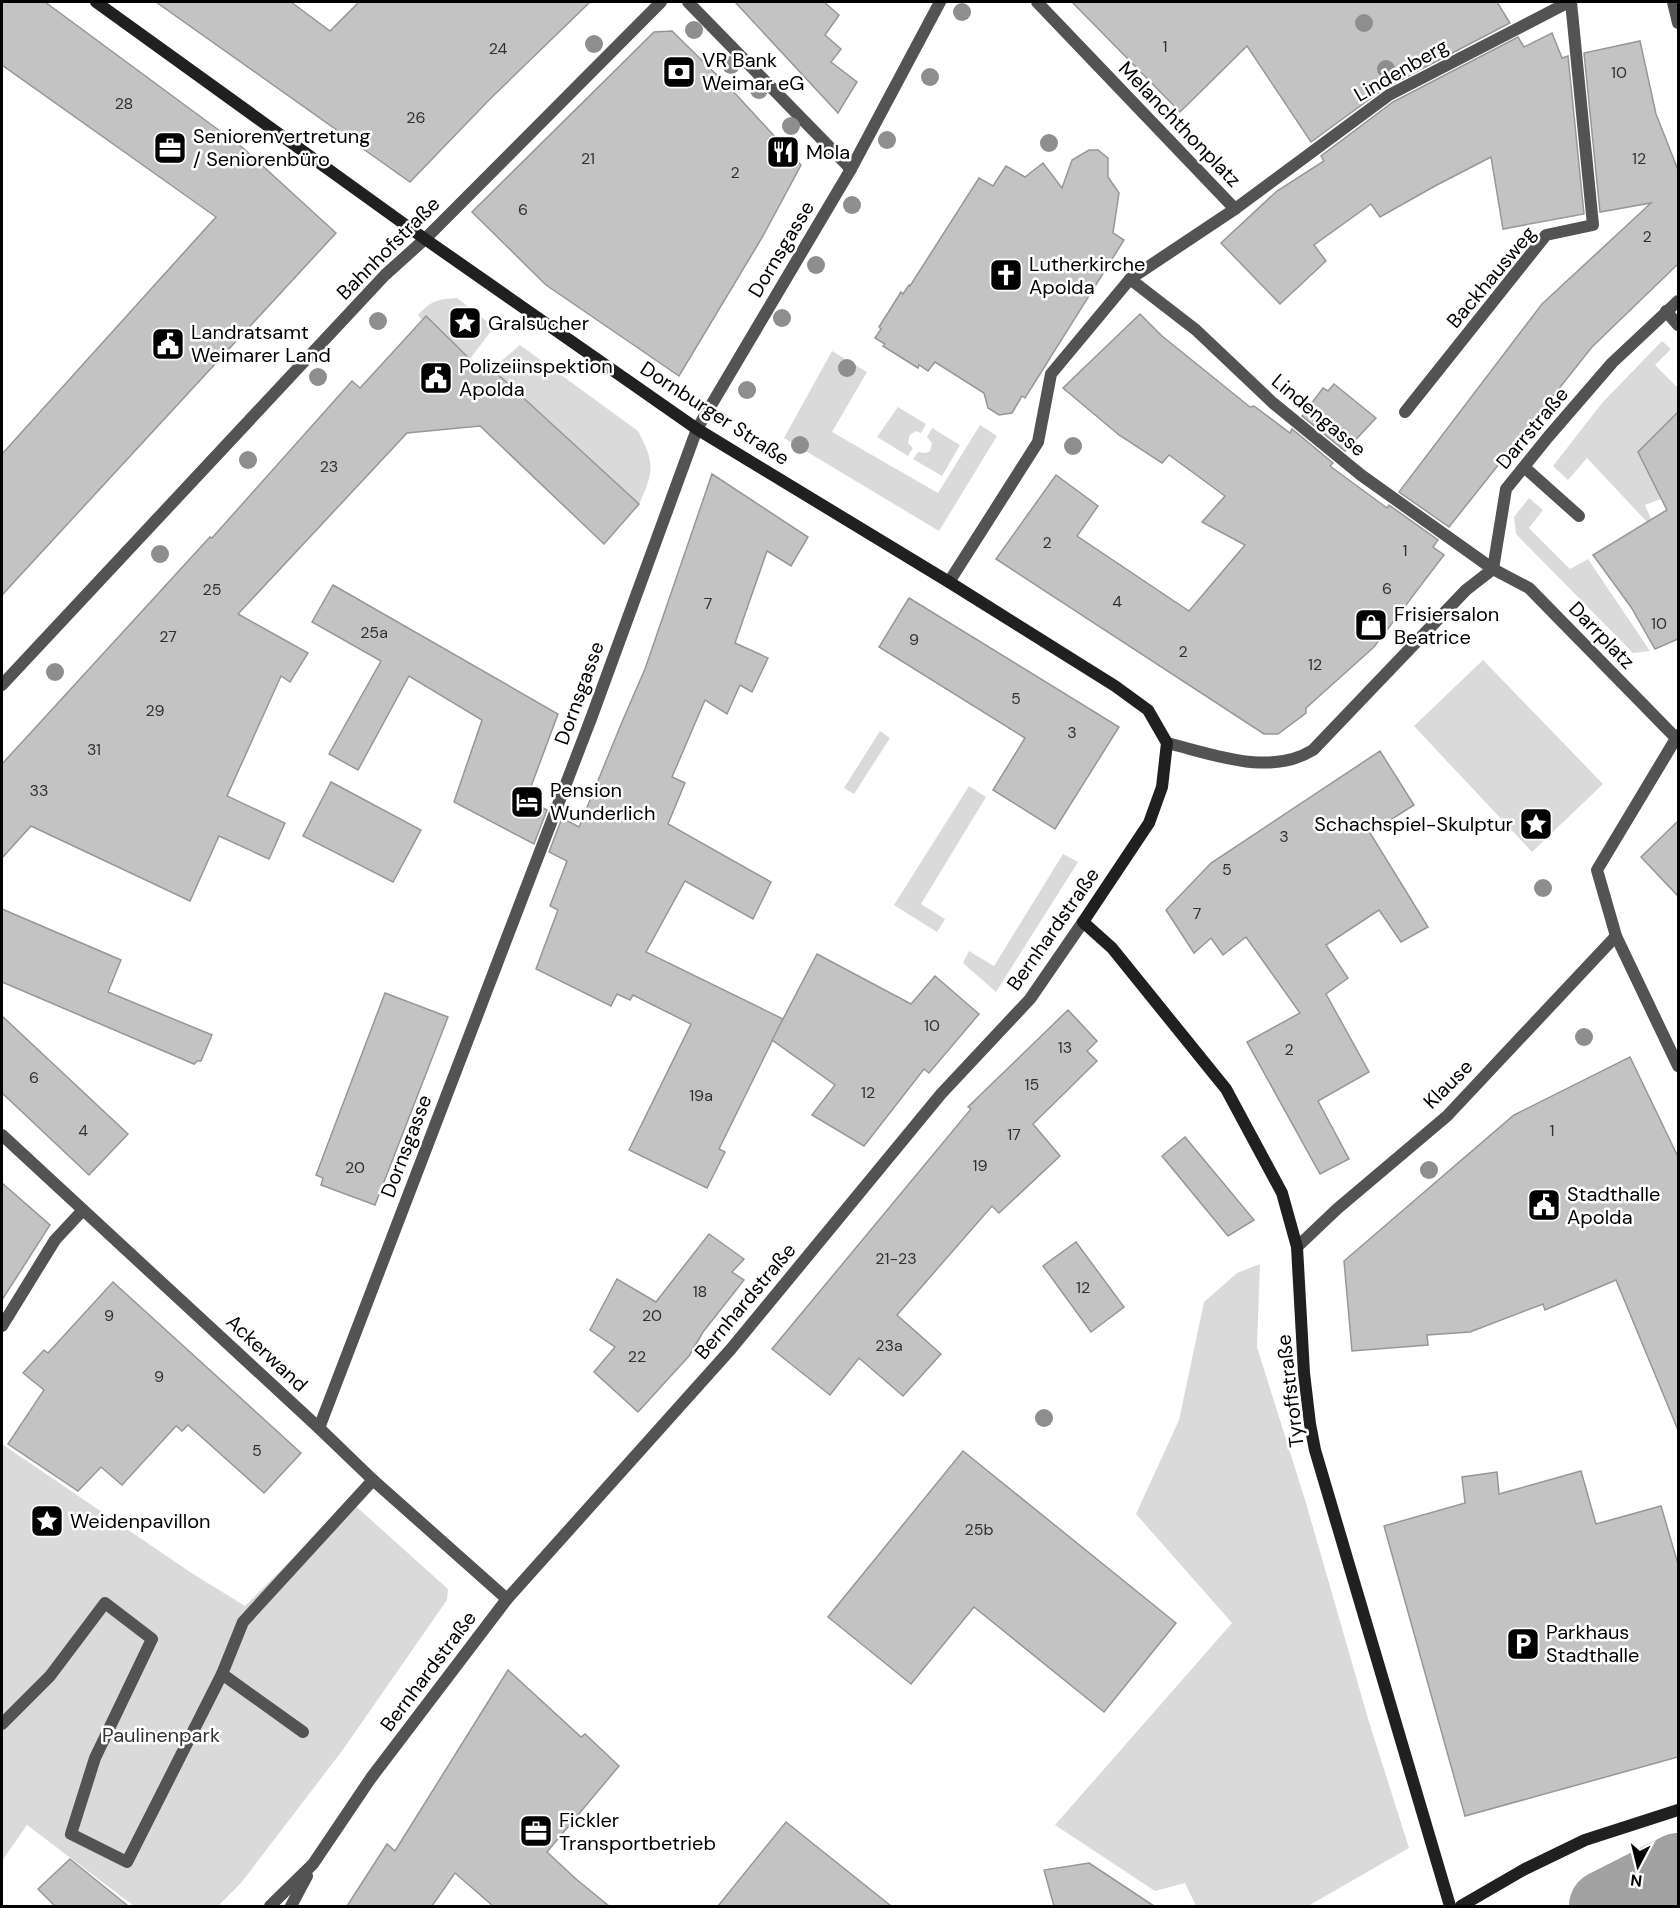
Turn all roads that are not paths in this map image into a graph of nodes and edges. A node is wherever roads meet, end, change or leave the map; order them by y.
1 (96, 2) edge
2 (661, 2) edge
3 (687, 2) edge
4 (940, 2) edge
5 (1037, 2) edge
6 (1570, 2) edge
7 (1673, 2) edge
8 (1678, 23) edge
9 (851, 169) junction
10 (1235, 209) junction
11 (425, 239) junction
12 (1130, 279) junction
13 (1678, 301) edge
14 (1665, 311) junction
15 (1678, 325) edge
16 (1406, 412) dead end
17 (698, 429) junction
18 (1524, 467) junction
19 (1579, 516) dead end
20 (1493, 570) junction
21 (949, 582) junction
22 (2, 685) edge
23 (1677, 736) edge
24 (1167, 743) junction
25 (1083, 922) junction
26 (1616, 936) junction
27 (1678, 1066) edge
28 (2, 1135) edge
29 (83, 1210) junction
30 (1297, 1247) junction
31 (2, 1326) edge
32 (319, 1428) junction
33 (373, 1480) junction
34 (507, 1599) junction
35 (222, 1674) junction
36 (2, 1724) edge
37 (303, 1732) dead end
38 (1678, 1810) edge
39 (313, 1864) junction
40 (270, 1906) edge
41 (291, 1906) edge
42 (1450, 1906) edge
43 (1461, 1906) edge

1 - 11 street, Dornburger Straße
2 - 11 street, Bahnhofstraße
3 - 9 street
4 - 9 street, Dornsgasse
5 - 10 street, Melanchthonplatz
6 - 10 street, Lindenberg
6 - 16 street, Backhausweg
7 - 8 street
9 - 17 street, Dornsgasse
10 - 12 street, Melanchthonplatz
11 - 17 street, Dornburger Straße
11 - 22 street, Bahnhofstraße
12 - 20 street, Lindengasse
12 - 21 street, Melanchthonplatz
13 - 14 street, Darrstraße
14 - 15 street
14 - 18 street, Darrstraße
17 - 21 street, Dornburger Straße
17 - 32 street, Dornsgasse
18 - 19 street
18 - 20 street, Darrstraße
20 - 23 street, Darrplatz
20 - 24 street
21 - 24 street, Dornburger Straße
23 - 26 street, Darrplatz
24 - 25 street, Bernhardstraße
25 - 30 street, Tyroffstraße
25 - 34 street, Bernhardstraße
26 - 27 street, Darrplatz
26 - 30 street, Klause
28 - 29 street, Ackerwand
29 - 31 street
29 - 32 street, Ackerwand
30 - 42 street, Tyroffstraße
32 - 33 street, Ackerwand
33 - 34 street, Ackerwand
33 - 35 street
34 - 39 street, Bernhardstraße
35 - 36 street
35 - 37 street
38 - 43 street
39 - 40 street, Bernhardstraße
39 - 41 street, Bernhardstraße

